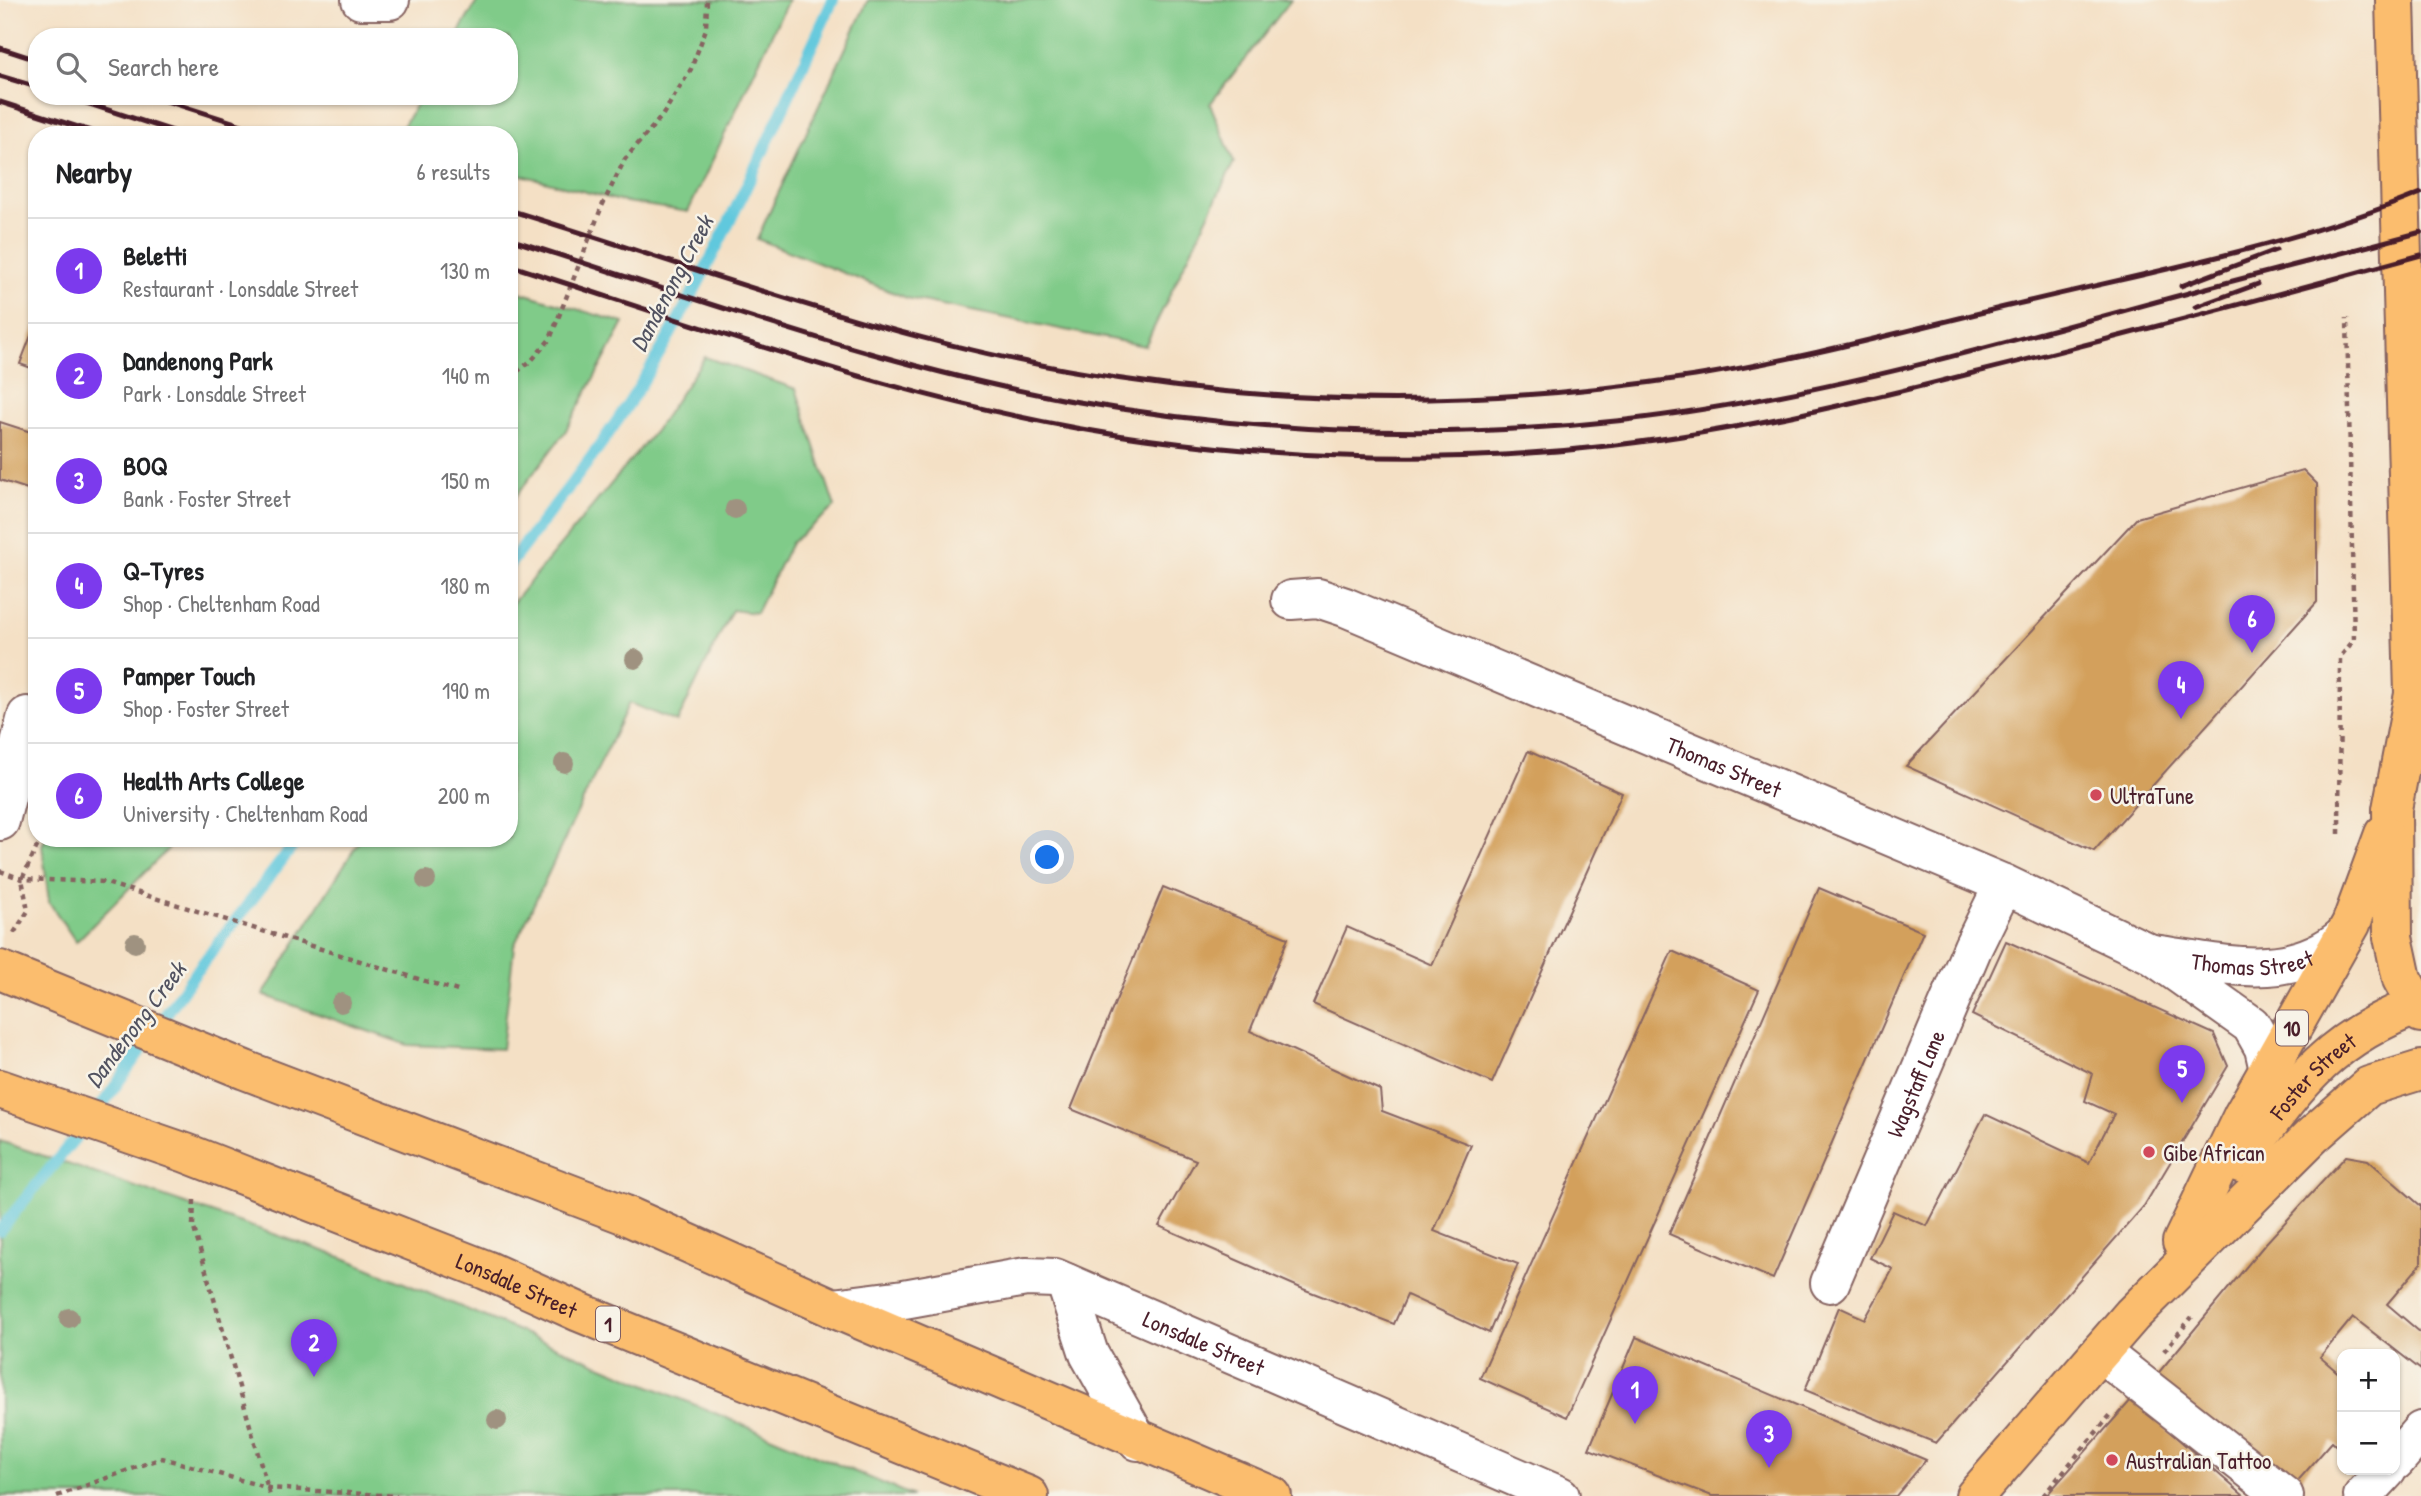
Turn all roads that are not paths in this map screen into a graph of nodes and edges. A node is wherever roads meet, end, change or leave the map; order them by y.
1 (361, 0) edge
2 (390, 0) edge
3 (2395, 0) edge
4 (1291, 600) dead end
5 (2417, 704) edge
6 (28, 713) edge
7 (28, 721) edge
8 (0, 756) edge
9 (2392, 809) junction
10 (0, 821) edge
11 (2004, 884) junction
12 (2344, 936) junction
13 (2151, 954) junction
14 (11, 964) edge
15 (2419, 1008) edge
16 (2269, 1070) junction
17 (2421, 1070) edge
18 (4, 1090) edge
19 (2182, 1242) junction
20 (1066, 1283) junction
21 (1829, 1283) dead end
22 (833, 1308) junction
23 (2132, 1315) junction
24 (2100, 1352) junction
25 (2421, 1431) edge
26 (1138, 1441) junction
27 (2400, 1455) edge
28 (2382, 1475) edge
29 (1989, 1492) edge
30 (1029, 1496) edge
31 (1272, 1496) edge
32 (1560, 1496) edge
33 (2284, 1496) edge
34 (2363, 1496) edge

1 - 2 street
3 - 5 main road, 10
4 - 11 street, Thomas Street
5 - 9 main road, 10
6 - 8 street
7 - 10 street
9 - 12 main road, 10
9 - 15 main road, 10
11 - 13 street, Thomas Street
11 - 21 street, Wagstaff Lane
12 - 13 street, Thomas Street
12 - 16 main road, 10
13 - 16 street, Thomas Street
14 - 22 main road
15 - 19 main road, Foster Street / 10
16 - 19 main road, 10
17 - 23 main road, Foster Street / 10
18 - 30 main road, Lonsdale Street / 1
19 - 23 main road, Foster Street / 10
20 - 22 street, Lonsdale Street
20 - 26 street
20 - 32 street, Lonsdale Street
22 - 26 main road
23 - 24 main road, Foster Street / 10
24 - 29 main road, Foster Street / 10
24 - 33 street
25 - 27 street
26 - 31 main road
28 - 34 street

